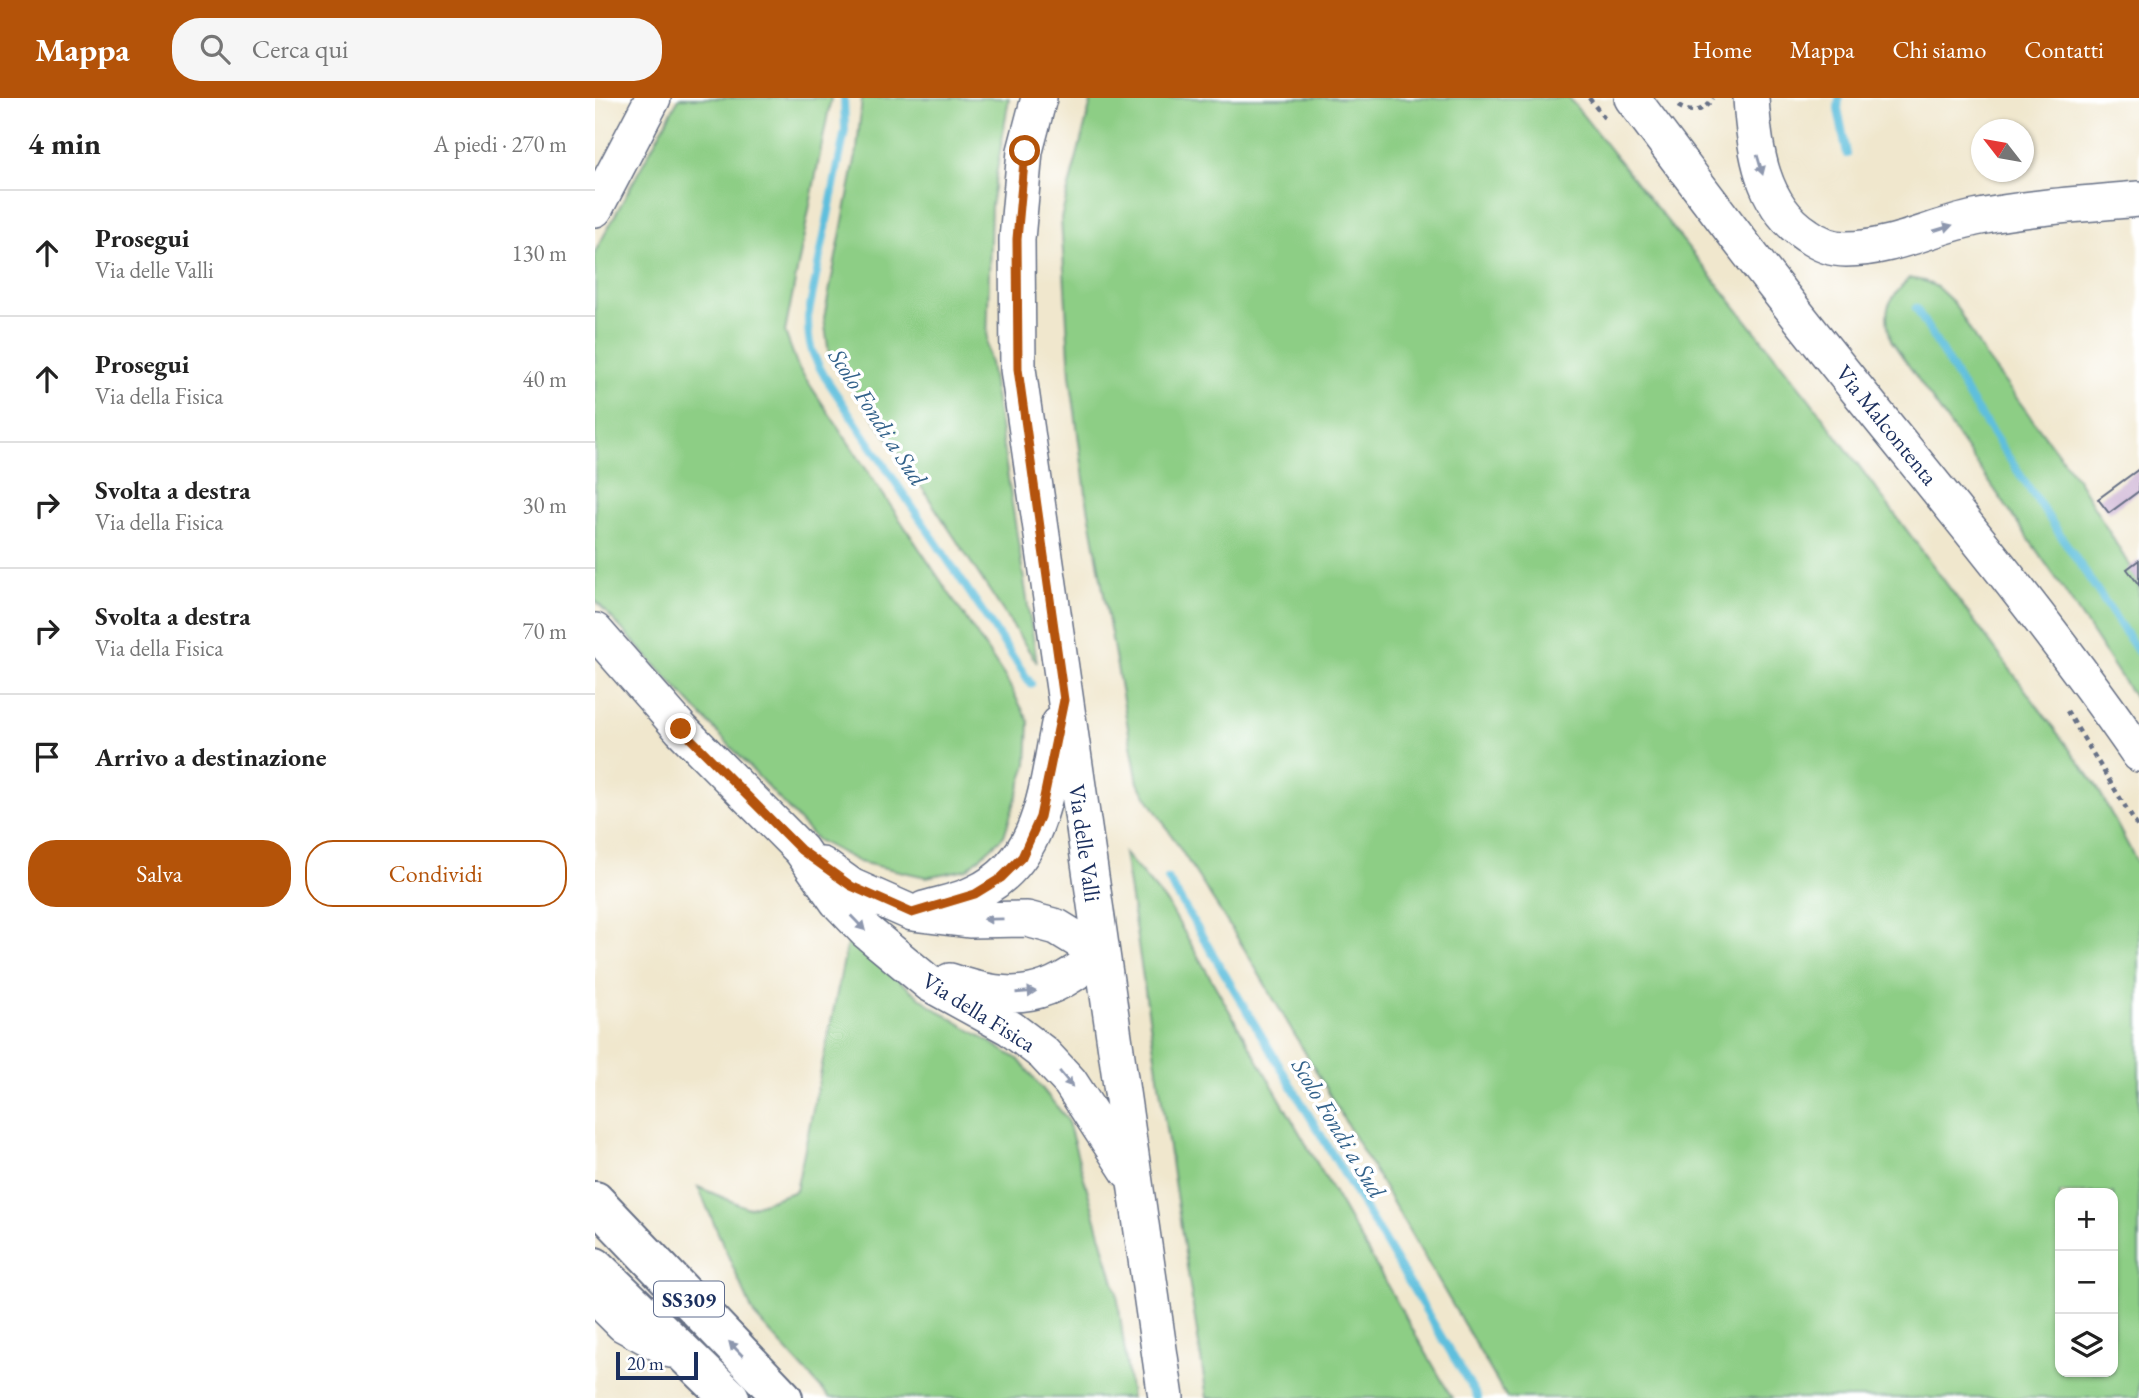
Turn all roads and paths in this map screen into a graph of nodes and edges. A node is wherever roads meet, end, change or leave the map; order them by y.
1 (653, 98) edge
2 (1039, 98) edge
3 (1632, 98) edge
4 (1713, 98) edge
5 (1751, 98) edge
6 (1674, 104) dead end
7 (632, 141) junction
8 (595, 162) edge
9 (2135, 206) edge
10 (595, 209) edge
11 (595, 631) edge
12 (1064, 700) junction
13 (2139, 754) edge
14 (801, 850) junction
15 (912, 913) junction
16 (893, 954) junction
17 (1101, 954) junction
18 (1134, 1179) junction
19 (595, 1201) edge
20 (595, 1267) edge
21 (595, 1296) edge
22 (1157, 1337) junction
23 (686, 1357) junction
24 (730, 1398) edge
25 (783, 1398) edge
26 (1153, 1398) edge
27 (1166, 1398) edge

1 - 7 street
2 - 12 street, Via delle Valli
3 - 13 street, Via Malcontenta
4 - 6 path
5 -> 9 street
7 - 8 street
7 - 10 street
11 - 14 street, Via della Fisica
12 - 15 street
12 - 17 street, Via delle Valli
14 - 15 street, Via della Fisica
14 -> 16 street, Via della Fisica
17 -> 15 street, Via della Fisica
16 -> 17 street, Via della Fisica
16 -> 18 street, Via della Fisica
17 - 18 street, Via delle Valli
18 - 22 street, Via delle Valli
25 -> 19 main road, SS309
20 - 23 main road, SS309
21 - 23 street
22 - 26 street, Via delle Valli
22 - 27 street, Via delle Valli
23 - 24 main road, SS309

